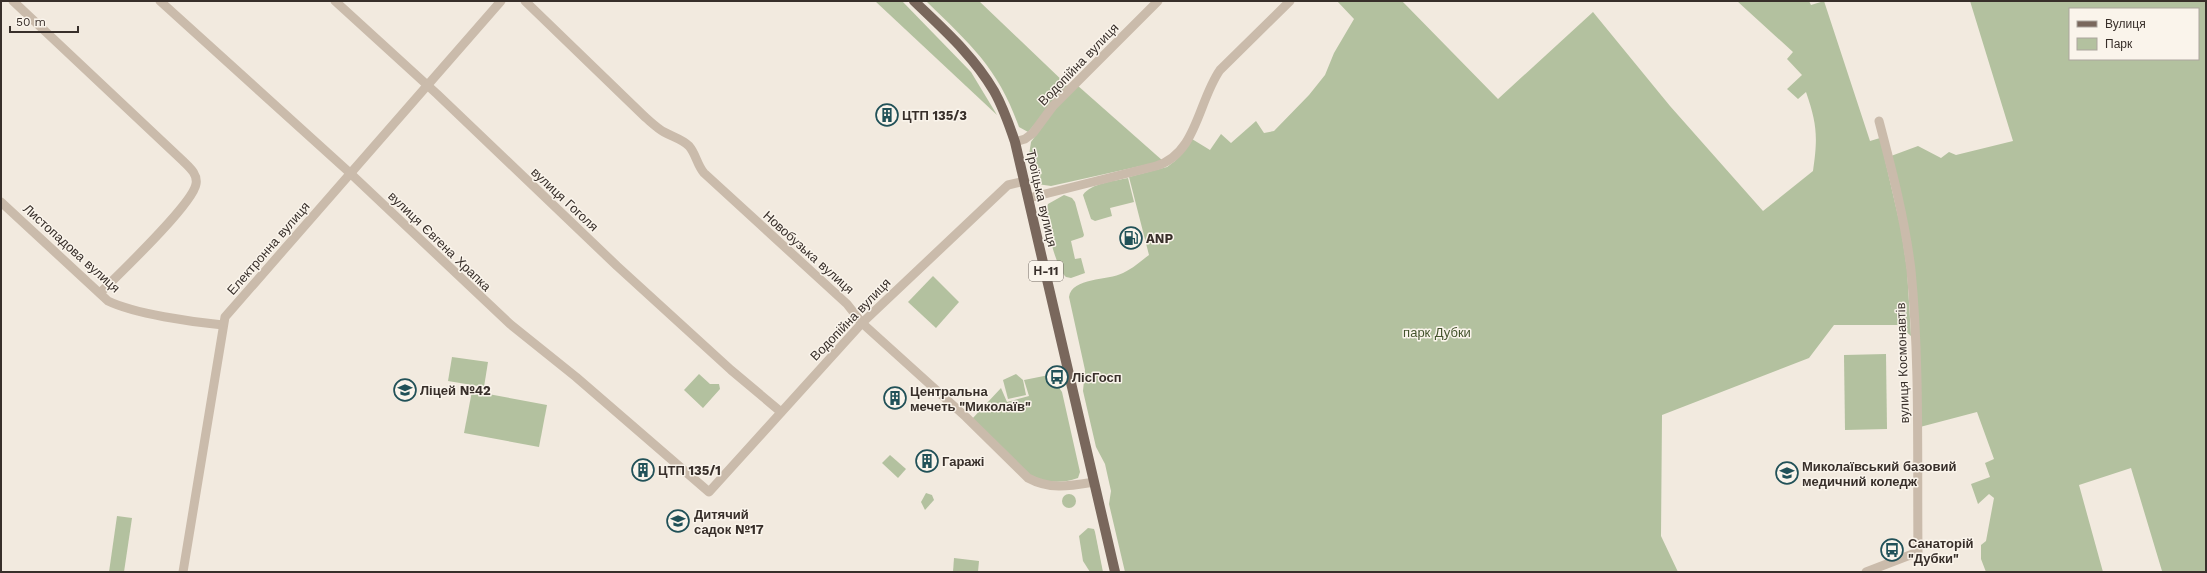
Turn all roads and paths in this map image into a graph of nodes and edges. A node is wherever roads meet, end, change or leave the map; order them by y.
1 (13, 1) edge
2 (160, 1) edge
3 (335, 1) edge
4 (501, 1) edge
5 (525, 1) edge
6 (914, 1) edge
7 (1158, 1) edge
8 (1290, 1) edge
9 (427, 85) junction
10 (1879, 122) dead end
11 (1015, 142) junction
12 (350, 173) junction
13 (1025, 181) junction
14 (1029, 198) junction
15 (1, 202) edge
16 (100, 293) junction
17 (862, 323) junction
18 (223, 325) junction
19 (781, 412) junction
20 (1094, 482) junction
21 (709, 492) joint
22 (183, 572) edge
23 (1116, 572) edge
24 (1866, 572) edge

1 - 16 street
2 - 12 street, вулиця Євгена Храпка
3 - 9 street, вулиця Гоголя
4 - 9 street, Електронна вулиця
5 - 17 street, Новобузька вулиця
6 - 11 main road, Троїцька вулиця / Н-11
7 - 11 street, Водопійна вулиця
8 - 14 street
9 - 12 street, Електронна вулиця
9 - 19 street, вулиця Гоголя
10 - 24 street, вулиця Космонавтів
11 - 13 main road, Троїцька вулиця / Н-11
12 - 18 street, Електронна вулиця
12 - 21 street, вулиця Євгена Храпка
13 - 14 main road, Троїцька вулиця / Н-11
13 - 17 street, Водопійна вулиця
14 - 20 main road, Троїцька вулиця / Н-11
15 - 16 street, Листопадова вулиця
16 - 18 street, Листопадова вулиця
17 - 19 street, Водопійна вулиця
17 - 20 street, Новобузька вулиця
18 - 22 street, Електронна вулиця
19 - 21 street, Водопійна вулиця
20 - 23 main road, Троїцька вулиця / Н-11

